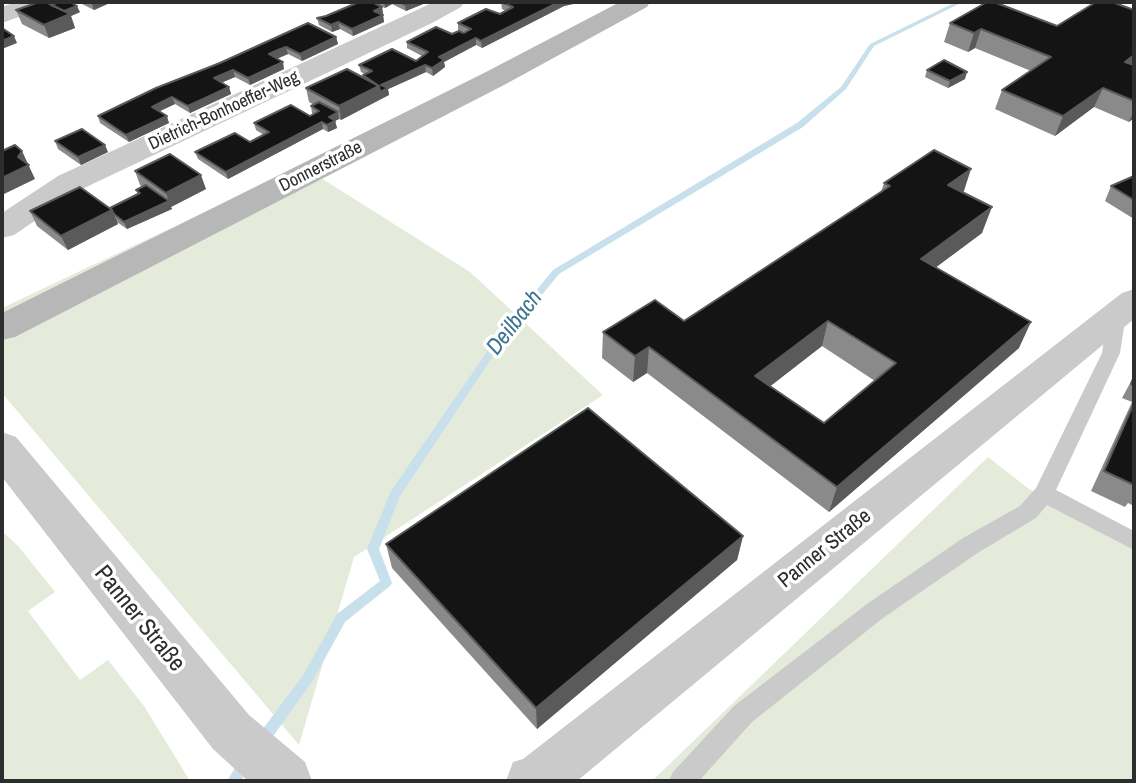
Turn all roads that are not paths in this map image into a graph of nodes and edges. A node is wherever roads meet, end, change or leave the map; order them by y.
1 (37, 2) edge
2 (452, 2) edge
3 (638, 2) edge
4 (2, 16) edge
5 (2, 228) edge
6 (1126, 308) edge
7 (2, 328) edge
8 (2, 448) edge
9 (1044, 493) junction
10 (1134, 541) edge
11 (284, 779) edge
12 (532, 781) edge
13 (682, 781) edge

1 - 4 street
2 - 5 street, Dietrich-Bonhoeffer-Weg
3 - 7 main road, Donnerstraße
6 - 9 lane, Panner Straße
6 - 12 street, Panner Straße
8 - 11 street, Panner Straße
9 - 10 lane
9 - 13 lane

